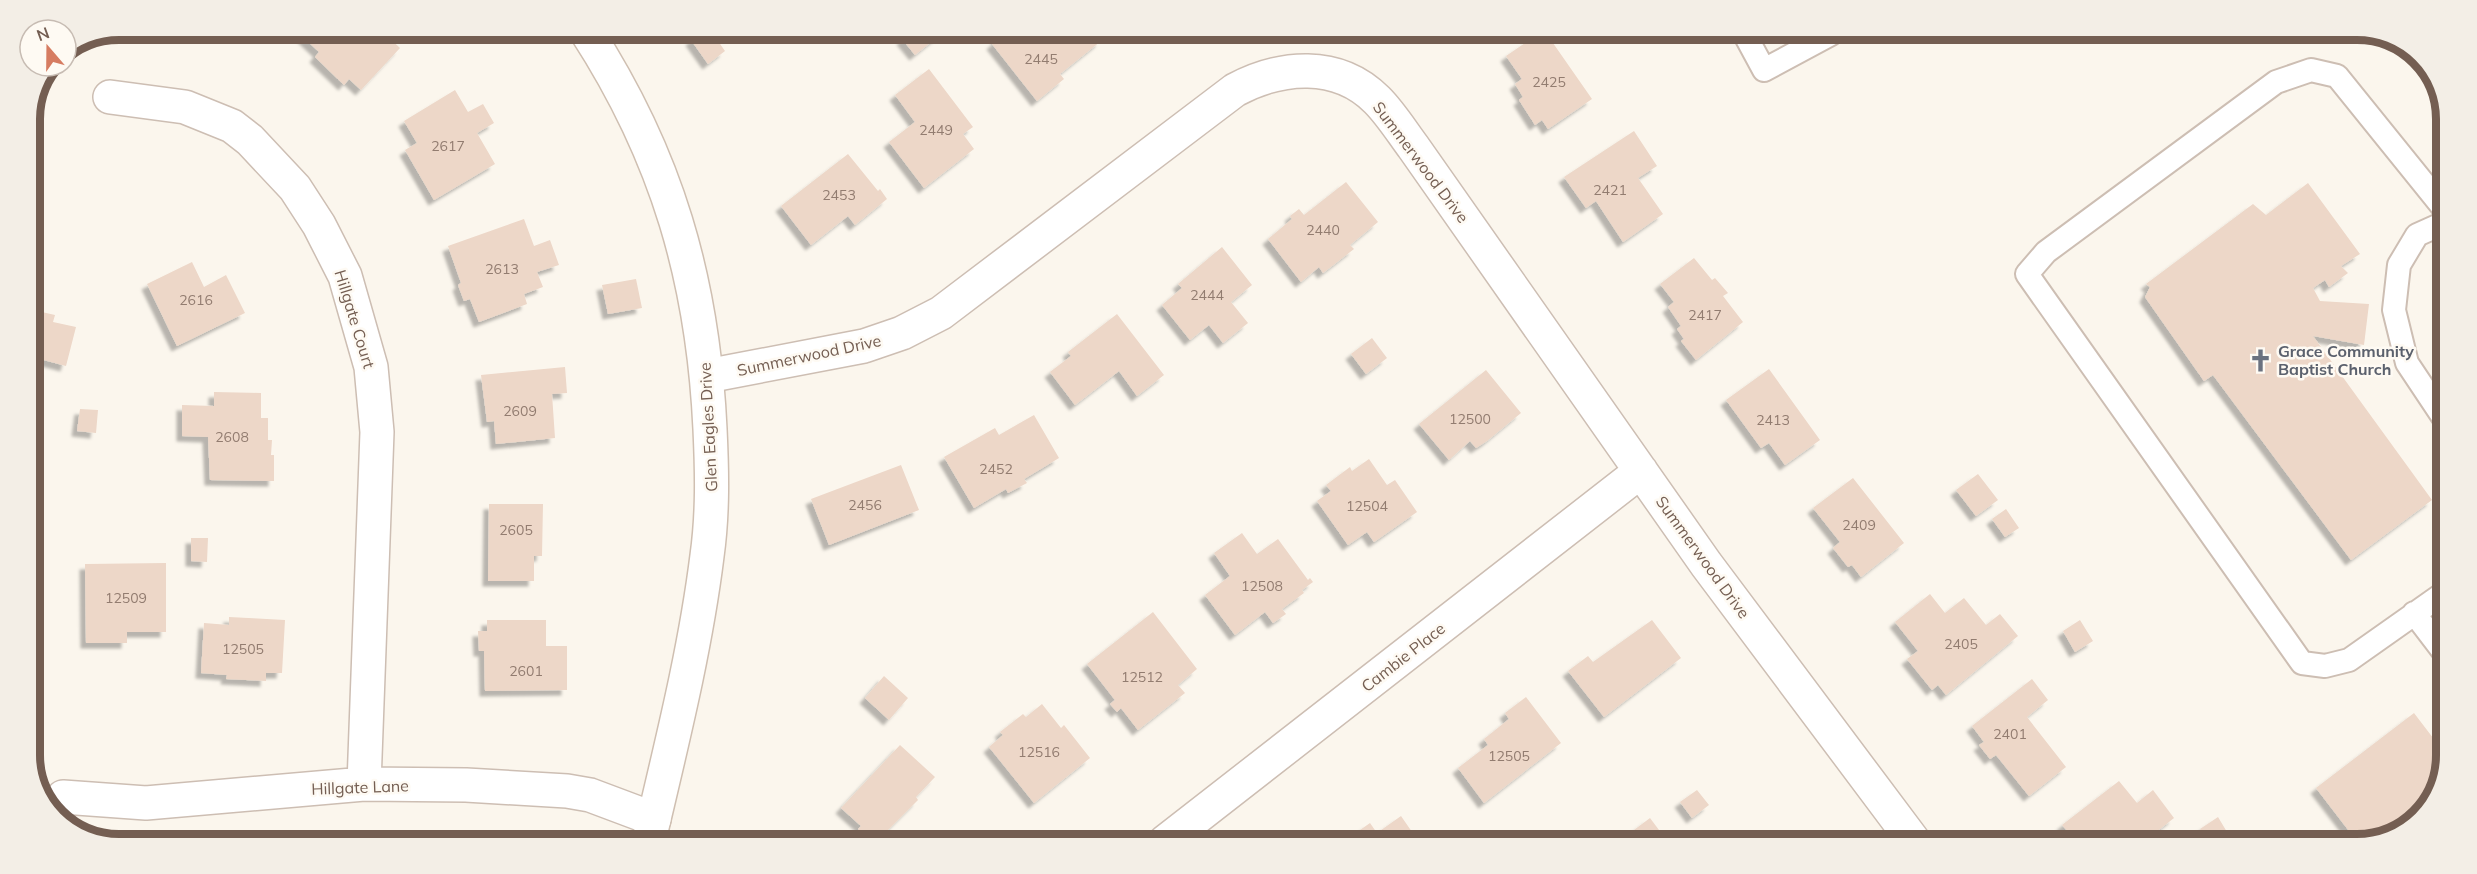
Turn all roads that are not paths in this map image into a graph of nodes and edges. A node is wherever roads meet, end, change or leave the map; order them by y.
1 (592, 41) edge
2 (1748, 41) edge
3 (1817, 41) edge
4 (110, 97) dead end
5 (2436, 199) edge
6 (2436, 226) edge
7 (707, 376) junction
8 (2436, 406) edge
9 (1641, 471) junction
10 (2436, 599) edge
11 (2414, 614) junction
12 (2436, 642) edge
13 (364, 784) junction
14 (63, 797) dead end
15 (652, 830) edge
16 (1176, 834) edge
17 (1908, 834) edge

1 - 7 street, Glen Eagles Drive
2 - 3 lane
4 - 13 street, Hillgate Court
5 - 11 lane
6 - 8 lane
7 - 9 street, Summerwood Drive
7 - 15 street, Glen Eagles Drive
9 - 16 street, Cambie Place
9 - 17 street, Summerwood Drive
10 - 11 lane
11 - 12 lane
13 - 14 street, Hillgate Lane
13 - 15 street, Hillgate Lane

